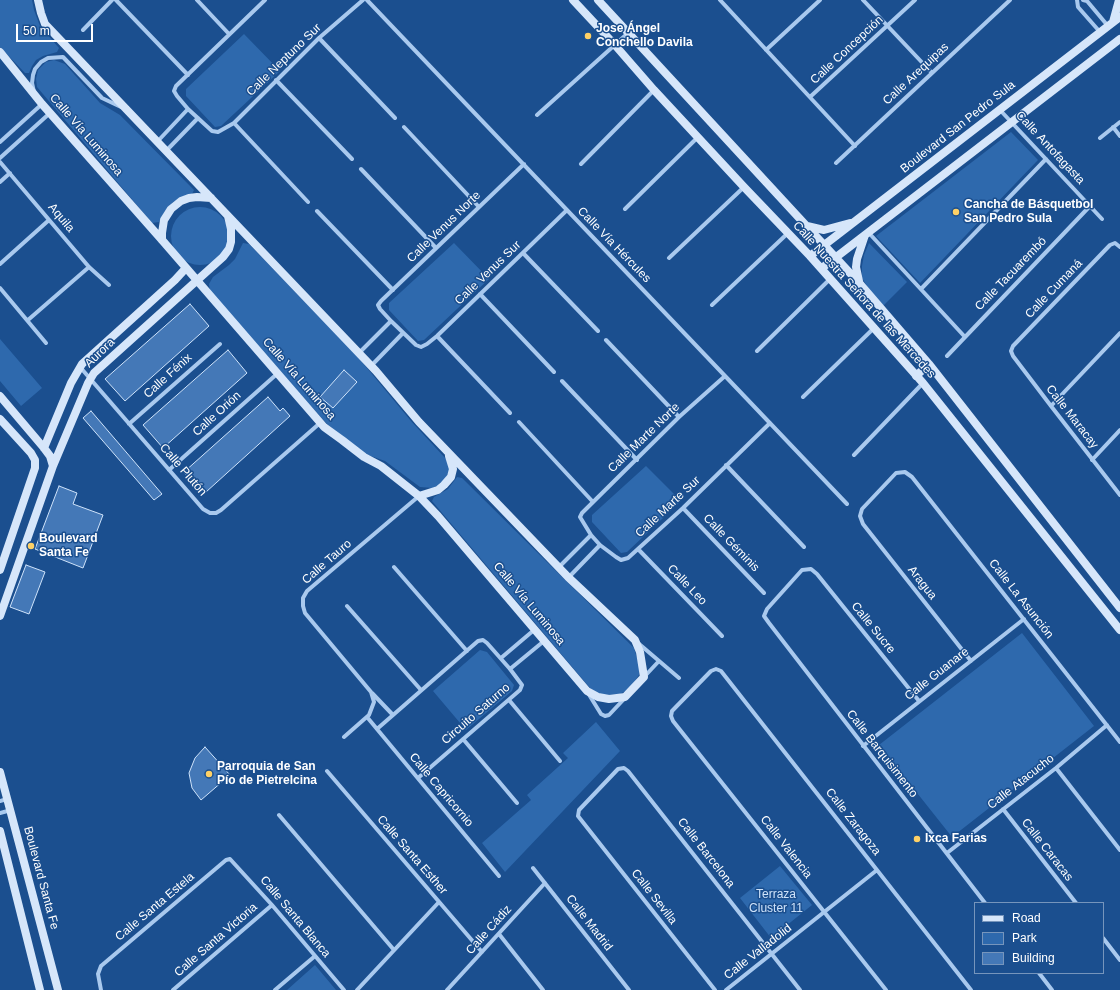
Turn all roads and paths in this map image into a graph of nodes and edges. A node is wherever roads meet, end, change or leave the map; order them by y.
1 (38, 0) edge
2 (112, 0) edge
3 (116, 0) edge
4 (197, 0) edge
5 (265, 0) edge
6 (363, 0) edge
7 (368, 0) edge
8 (573, 0) edge
9 (598, 0) edge
10 (820, 0) edge
11 (863, 0) edge
12 (915, 0) edge
13 (1010, 0) edge
14 (1077, 0) edge
15 (1083, 0) edge
16 (1119, 0) edge
17 (723, 1) edge
18 (1120, 17) edge
19 (1110, 24) junction
20 (887, 26) junction
21 (82, 30) dead end
22 (628, 32) junction
23 (1100, 32) junction
24 (230, 34) junction
25 (319, 38) junction
26 (1120, 39) edge
27 (614, 44) junction
28 (766, 50) junction
29 (0, 52) edge
30 (932, 73) junction
31 (188, 75) junction
32 (276, 80) junction
33 (654, 90) junction
34 (34, 94) junction
35 (810, 97) junction
36 (42, 104) junction
37 (127, 109) junction
38 (188, 109) junction
39 (1000, 110) junction
40 (50, 113) junction
41 (537, 115) dead end
42 (198, 118) junction
43 (395, 118) dead end
44 (1012, 122) junction
45 (1120, 122) edge
46 (234, 123) junction
47 (404, 127) dead end
48 (1113, 127) junction
49 (1120, 136) edge
50 (698, 137) junction
51 (1100, 138) dead end
52 (0, 142) edge
53 (157, 142) junction
54 (854, 146) junction
55 (166, 151) junction
56 (0, 158) edge
57 (352, 159) dead end
58 (1046, 159) junction
59 (0, 162) edge
60 (836, 163) dead end
61 (524, 164) junction
62 (581, 164) dead end
63 (361, 169) dead end
64 (10, 173) junction
65 (0, 182) edge
66 (744, 187) junction
67 (211, 198) junction
68 (308, 202) dead end
69 (1090, 206) junction
70 (479, 207) junction
71 (625, 209) dead end
72 (567, 210) junction
73 (317, 211) dead end
74 (227, 215) junction
75 (1102, 219) dead end
76 (49, 220) junction
77 (854, 222) junction
78 (807, 226) junction
79 (788, 233) junction
80 (866, 234) junction
81 (162, 240) junction
82 (824, 245) junction
83 (1120, 247) edge
84 (436, 248) junction
85 (523, 253) junction
86 (810, 256) junction
87 (835, 257) junction
88 (669, 258) dead end
89 (0, 264) edge
90 (89, 267) junction
91 (186, 268) junction
92 (822, 268) junction
93 (831, 278) junction
94 (197, 280) junction
95 (109, 285) dead end
96 (861, 285) junction
97 (0, 288) edge
98 (921, 289) junction
99 (392, 290) junction
100 (480, 294) junction
101 (712, 305) dead end
102 (28, 320) junction
103 (391, 321) junction
104 (874, 328) junction
105 (598, 331) dead end
106 (403, 333) junction
107 (1120, 333) edge
108 (437, 336) junction
109 (965, 337) junction
110 (606, 340) dead end
111 (46, 343) dead end
112 (220, 344) dead end
113 (757, 351) dead end
114 (1011, 351) joint
115 (359, 353) junction
116 (947, 356) dead end
117 (929, 364) junction
118 (371, 366) junction
119 (80, 367) junction
120 (554, 372) dead end
121 (278, 374) junction
122 (725, 376) junction
123 (916, 376) junction
124 (90, 379) junction
125 (562, 381) dead end
126 (923, 383) junction
127 (0, 396) edge
128 (803, 397) dead end
129 (1051, 406) junction
130 (510, 413) dead end
131 (679, 417) junction
132 (0, 418) edge
133 (519, 422) dead end
134 (770, 422) junction
135 (320, 423) junction
136 (129, 424) junction
137 (1120, 430) edge
138 (44, 448) junction
139 (447, 452) junction
140 (854, 455) dead end
141 (637, 460) junction
142 (1092, 460) junction
143 (726, 465) junction
144 (53, 466) junction
145 (170, 470) junction
146 (904, 472) joint
147 (1120, 494) edge
148 (418, 496) junction
149 (593, 502) junction
150 (847, 504) dead end
151 (683, 508) junction
152 (580, 517) joint
153 (591, 535) junction
154 (600, 545) junction
155 (804, 547) dead end
156 (638, 549) junction
157 (394, 567) dead end
158 (559, 567) junction
159 (811, 569) joint
160 (0, 570) edge
161 (568, 577) junction
162 (764, 593) dead end
163 (347, 606) dead end
164 (1120, 608) edge
165 (0, 616) edge
166 (1024, 619) junction
167 (534, 630) junction
168 (1120, 630) edge
169 (722, 636) dead end
170 (544, 640) junction
171 (634, 640) junction
172 (467, 651) junction
173 (501, 658) junction
174 (659, 661) junction
175 (971, 661) junction
176 (510, 669) junction
177 (716, 669) joint
178 (644, 677) junction
179 (680, 678) dead end
180 (422, 690) junction
181 (587, 691) junction
182 (372, 692) junction
183 (625, 698) junction
184 (509, 700) junction
185 (919, 701) junction
186 (393, 715) junction
187 (367, 717) junction
188 (1107, 725) junction
189 (377, 729) junction
190 (344, 737) dead end
191 (463, 739) junction
192 (1120, 742) edge
193 (863, 746) junction
194 (560, 760) dead end
195 (624, 768) joint
196 (1056, 768) junction
197 (327, 771) dead end
198 (0, 772) edge
199 (418, 778) junction
200 (4, 800) edge
201 (517, 802) dead end
202 (1003, 809) junction
203 (11, 810) junction
204 (0, 813) edge
205 (279, 815) dead end
206 (0, 831) edge
207 (1120, 850) edge
208 (947, 853) junction
209 (230, 859) joint
210 (533, 868) dead end
211 (877, 870) junction
212 (499, 876) dead end
213 (545, 883) junction
214 (439, 902) junction
215 (984, 902) edge
216 (1075, 902) edge
217 (272, 905) junction
218 (824, 912) junction
219 (499, 934) junction
220 (1104, 939) edge
221 (394, 950) junction
222 (482, 952) junction
223 (772, 954) junction
224 (315, 956) junction
225 (1120, 960) edge
226 (1040, 974) edge
227 (40, 990) edge
228 (58, 990) edge
229 (101, 990) edge
230 (173, 990) edge
231 (275, 990) edge
232 (344, 990) edge
233 (357, 990) edge
234 (448, 990) edge
235 (543, 990) edge
236 (629, 990) edge
237 (715, 990) edge
238 (726, 990) edge
239 (800, 990) edge
240 (886, 990) edge
241 (971, 990) edge
242 (1052, 990) edge

1 - 37 street
2 - 21 street
3 - 31 street
4 - 24 street
5 - 24 street
6 - 25 street, Calle Neptuno Sur
7 - 61 street, Calle Vía Hércules
8 - 27 street, Calle Nuestra Señora de las Mercedes
9 - 22 street, Calle Nuestra Señora de las Mercedes
10 - 28 street
11 - 20 street
12 - 20 street, Calle Concepción
13 - 30 street, Calle Arequipas
14 - 23 street
15 - 19 street
16 - 19 street
17 - 28 street
18 - 19 street, Boulevard San Pedro Sula
19 - 23 street, Boulevard San Pedro Sula
20 - 30 street
20 - 35 street, Calle Concepción
22 - 27 street
22 - 78 street, Calle Nuestra Señora de las Mercedes
23 - 39 street, Boulevard San Pedro Sula
24 - 31 street
25 - 32 street, Calle Neptuno Sur
25 - 43 street
26 - 44 street
27 - 33 street, Calle Nuestra Señora de las Mercedes
27 - 41 street
28 - 35 street
29 - 34 street, Calle Vía Luminosa
30 - 54 street, Calle Arequipas
31 - 38 street
32 - 46 street, Calle Neptuno Sur
32 - 57 street
33 - 50 street, Calle Nuestra Señora de las Mercedes
33 - 62 street
34 - 36 street, Calle Vía Luminosa
34 - 37 street
35 - 54 street
36 - 40 street, Calle Vía Luminosa
36 - 52 street
37 - 53 street
38 - 42 street
38 - 53 street
39 - 44 street, Calle Antofagasta
39 - 77 street, Boulevard San Pedro Sula
40 - 56 street
40 - 81 street, Calle Vía Luminosa
42 - 46 street, Calle Neptuno Sur
42 - 55 street
44 - 58 street, Calle Antofagasta
44 - 80 street
45 - 48 street
46 - 68 street
47 - 70 street
48 - 49 street
48 - 51 street
50 - 66 street, Calle Nuestra Señora de las Mercedes
50 - 71 street
53 - 55 street
54 - 60 street, Calle Arequipas
55 - 67 street
58 - 69 street, Calle Antofagasta
58 - 98 street
59 - 64 street, Aquila
61 - 70 street, Calle Venus Norte
61 - 72 street, Calle Vía Hércules
63 - 84 street
64 - 65 street
64 - 76 street, Aquila
66 - 79 street, Calle Nuestra Señora de las Mercedes
66 - 88 street
67 - 74 street
67 - 81 street
69 - 75 street, Calle Antofagasta
69 - 109 street, Calle Tacuarembó
70 - 84 street, Calle Venus Norte
72 - 85 street, Calle Venus Sur
72 - 122 street, Calle Vía Hércules
73 - 99 street
74 - 94 street
74 - 115 street
76 - 89 street
76 - 90 street, Aquila
77 - 78 street
77 - 82 street, Boulevard San Pedro Sula
78 - 82 street, Calle Nuestra Señora de las Mercedes
79 - 86 street, Calle Nuestra Señora de las Mercedes
79 - 101 street
80 - 87 street
80 - 96 street
80 - 98 street
81 - 91 street, Calle Vía Luminosa
82 - 86 street, Boulevard San Pedro Sula
82 - 87 street, Calle Nuestra Señora de las Mercedes
83 - 114 street, Calle Cumaná
84 - 99 street, Calle Venus Norte
85 - 100 street, Calle Venus Sur
85 - 105 street
86 - 92 street, Calle Nuestra Señora de las Mercedes
87 - 92 street
87 - 96 street, Calle Nuestra Señora de las Mercedes
90 - 95 street, Aquila
90 - 102 street
91 - 94 street, Calle Vía Luminosa
91 - 119 street, Aurora
92 - 93 street, Calle Nuestra Señora de las Mercedes
93 - 104 street, Calle Nuestra Señora de las Mercedes
93 - 113 street
94 - 121 street, Calle Vía Luminosa
94 - 124 street, Aurora
96 - 117 street, Calle Nuestra Señora de las Mercedes
97 - 102 street
98 - 109 street
99 - 103 street, Calle Venus Norte
100 - 108 street, Calle Venus Sur
100 - 120 street
102 - 111 street
103 - 106 street
103 - 115 street
104 - 123 street, Calle Nuestra Señora de las Mercedes
104 - 128 street
106 - 108 street, Calle Venus Sur
106 - 118 street
107 - 129 street
108 - 130 street
109 - 116 street, Calle Tacuarembó
110 - 131 street
112 - 136 street, Calle Fénix
114 - 129 street, Calle Maracay
115 - 118 street
117 - 123 street
117 - 164 street, Calle Nuestra Señora de las Mercedes
118 - 139 street
119 - 124 street, Calle Plutón
119 - 138 street, Aurora
121 - 135 street, Calle Vía Luminosa
121 - 145 street, Calle Orión
122 - 131 street, Calle Marte Norte
122 - 134 street, Calle Vía Hércules
123 - 126 street, Calle Nuestra Señora de las Mercedes
124 - 136 street, Calle Plutón
124 - 144 street, Aurora
125 - 141 street
126 - 140 street
126 - 168 street, Calle Nuestra Señora de las Mercedes
127 - 138 street
129 - 142 street, Calle Maracay
131 - 141 street, Calle Marte Norte
132 - 160 street
133 - 149 street
134 - 143 street, Calle Marte Sur
134 - 150 street, Calle Vía Hércules
135 - 145 street, Calle Plutón
135 - 148 street, Calle Vía Luminosa
136 - 145 street, Calle Plutón
137 - 142 street
138 - 144 street
139 - 148 street
139 - 158 street
141 - 149 street, Calle Marte Norte
142 - 147 street, Calle Maracay
143 - 151 street, Calle Marte Sur
143 - 155 street
144 - 165 street
146 - 166 street, Calle La Asunción
146 - 175 street, Aragua
148 - 167 street, Calle Vía Luminosa
148 - 182 street, Calle Tauro
149 - 152 street, Calle Marte Norte
151 - 156 street, Calle Marte Sur
151 - 162 street, Calle Géminis
152 - 153 street, Calle Marte Sur
153 - 154 street, Calle Marte Sur
153 - 158 street
154 - 156 street, Calle Marte Sur
154 - 161 street
156 - 169 street, Calle Leo
157 - 172 street
158 - 161 street
159 - 185 street, Calle Sucre
159 - 193 street, Calle Barquisimento
161 - 171 street
163 - 180 street
166 - 175 street, Calle Guanare
166 - 188 street, Calle La Asunción
167 - 170 street, Calle Vía Luminosa
167 - 173 street
170 - 176 street
170 - 181 street, Calle Vía Luminosa
171 - 174 street
171 - 178 street
172 - 173 street, Circuito Saturno
172 - 180 street, Circuito Saturno
173 - 176 street, Circuito Saturno
174 - 178 street
174 - 179 street
175 - 185 street, Calle Guanare
176 - 184 street, Circuito Saturno
177 - 211 street, Calle Zaragoza
177 - 218 street, Calle Valencia
178 - 183 street
180 - 186 street, Circuito Saturno
181 - 183 street, Calle Vía Luminosa
181 - 183 street
182 - 186 street, Calle Tauro
182 - 187 street
184 - 191 street, Circuito Saturno
184 - 194 street
185 - 193 street, Calle Guanare
186 - 189 street, Circuito Saturno
187 - 189 street, Calle Capricornio
187 - 190 street
188 - 192 street, Calle La Asunción
188 - 196 street, Calle Atacucho
189 - 199 street, Calle Capricornio
191 - 199 street, Circuito Saturno
191 - 201 street
193 - 208 street, Calle Barquisimento
195 - 223 street, Calle Barcelona
195 - 237 street, Calle Sevilla
196 - 202 street, Calle Atacucho
196 - 207 street
197 - 214 street, Calle Santa Esther
198 - 200 street, Boulevard Santa Fe
199 - 212 street, Calle Capricornio
200 - 203 street, Boulevard Santa Fe
202 - 208 street, Calle Atacucho
202 - 216 street, Calle Caracas
203 - 204 street
203 - 228 street, Boulevard Santa Fe
205 - 221 street
206 - 227 street
208 - 215 street, Calle Barquisimento
209 - 217 street, Calle Santa Blanca
209 - 229 street, Calle Santa Estela
210 - 213 street, Calle Madrid
211 - 218 street, Calle Valladolid
211 - 241 street, Calle Zaragoza
213 - 219 street, Calle Cádiz
213 - 236 street, Calle Madrid
214 - 221 street
214 - 222 street, Calle Santa Esther
217 - 224 street, Calle Santa Blanca
217 - 230 street, Calle Santa Victoria
218 - 223 street, Calle Valladolid
218 - 240 street, Calle Valencia
219 - 222 street, Calle Cádiz
219 - 235 street
220 - 225 street
221 - 233 street
222 - 234 street, Calle Cádiz
223 - 238 street, Calle Valladolid
223 - 239 street, Calle Barcelona
224 - 231 street
224 - 232 street, Calle Santa Blanca
226 - 242 street

